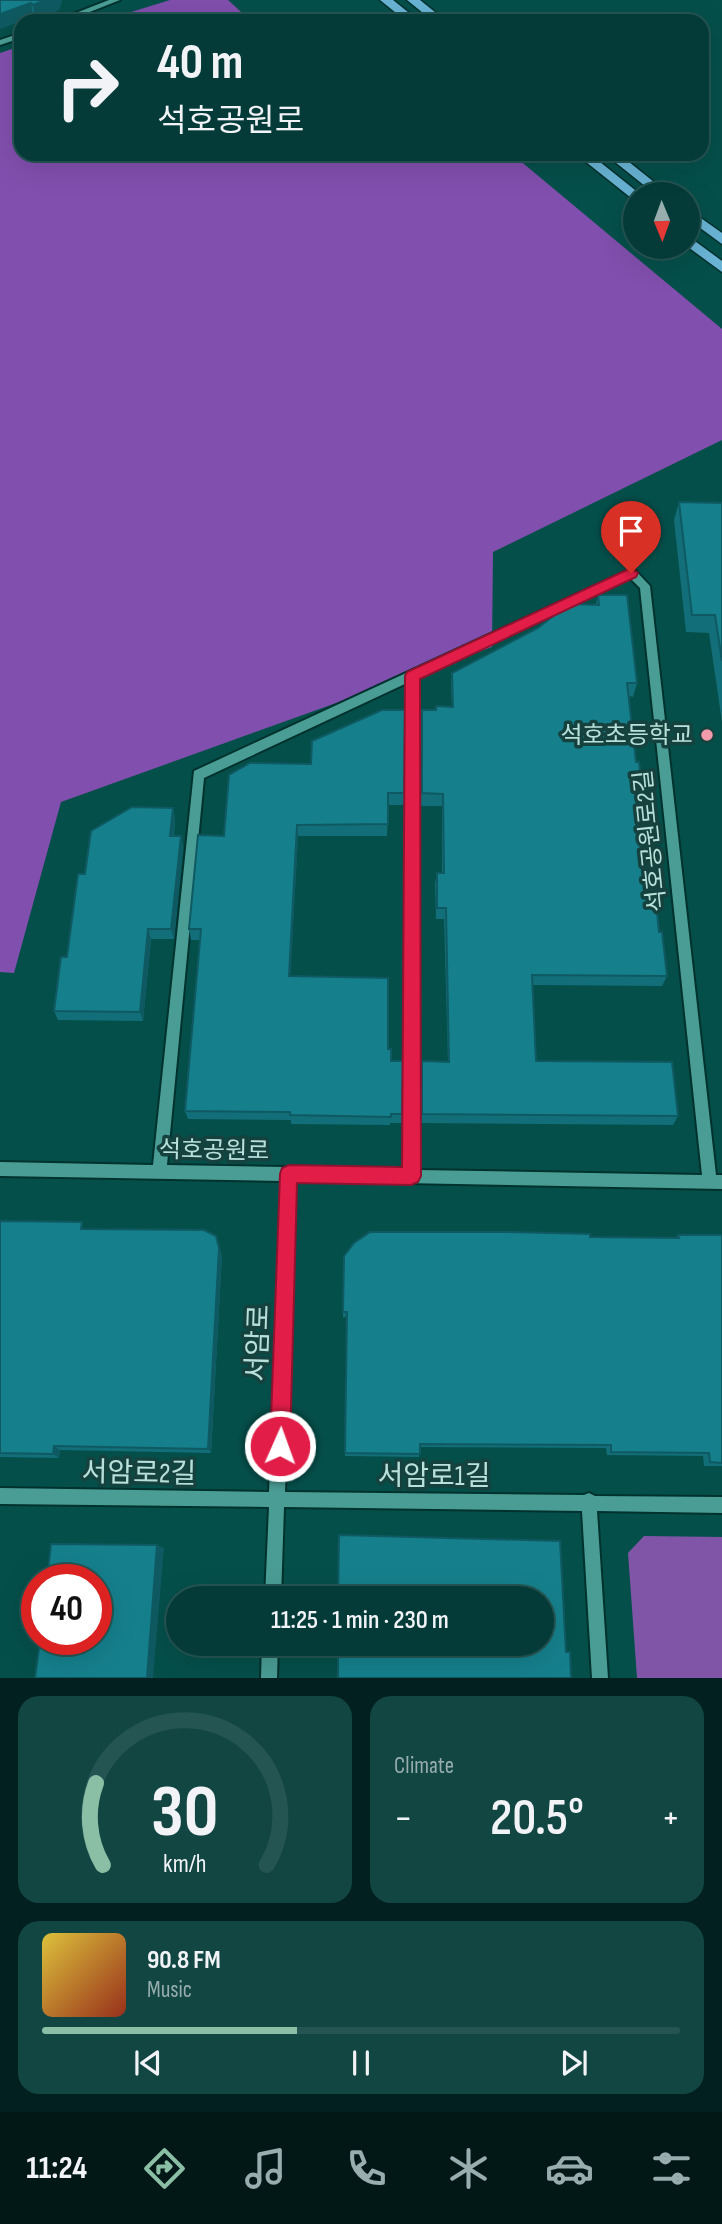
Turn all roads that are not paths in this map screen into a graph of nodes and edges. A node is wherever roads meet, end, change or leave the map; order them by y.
1 (116, 0) edge
2 (386, 0) edge
3 (413, 0) edge
4 (72, 14) edge
5 (404, 14) edge
6 (431, 14) edge
7 (591, 161) edge
8 (620, 161) edge
9 (647, 182) edge
10 (623, 187) edge
11 (700, 223) edge
12 (722, 240) edge
13 (700, 250) edge
14 (722, 268) edge
15 (413, 676) junction
16 (0, 1169) edge
17 (159, 1172) junction
18 (289, 1174) junction
19 (411, 1176) junction
20 (716, 1182) edge
21 (0, 1496) edge
22 (278, 1501) junction
23 (589, 1501) junction
24 (722, 1505) edge
25 (274, 1586) edge
26 (270, 1656) edge
27 (269, 1678) edge
28 (600, 1678) edge

1 - 4 street
2 - 5 main road
3 - 6 main road
7 - 10 main road
8 - 9 main road
11 - 12 main road
13 - 14 main road
15 - 17 street, 석호공원로2길
15 - 19 street
15 - 20 street, 석호공원로2길
16 - 17 street, 석호공원로
17 - 18 street, 석호공원로
18 - 19 street, 석호공원로
18 - 22 street, 서암로
19 - 20 street, 석호공원로
21 - 22 street, 서암로2길
22 - 23 street, 서암로1길
22 - 25 street, 서암로
23 - 24 street, 서암로1길
23 - 28 street
26 - 27 street

